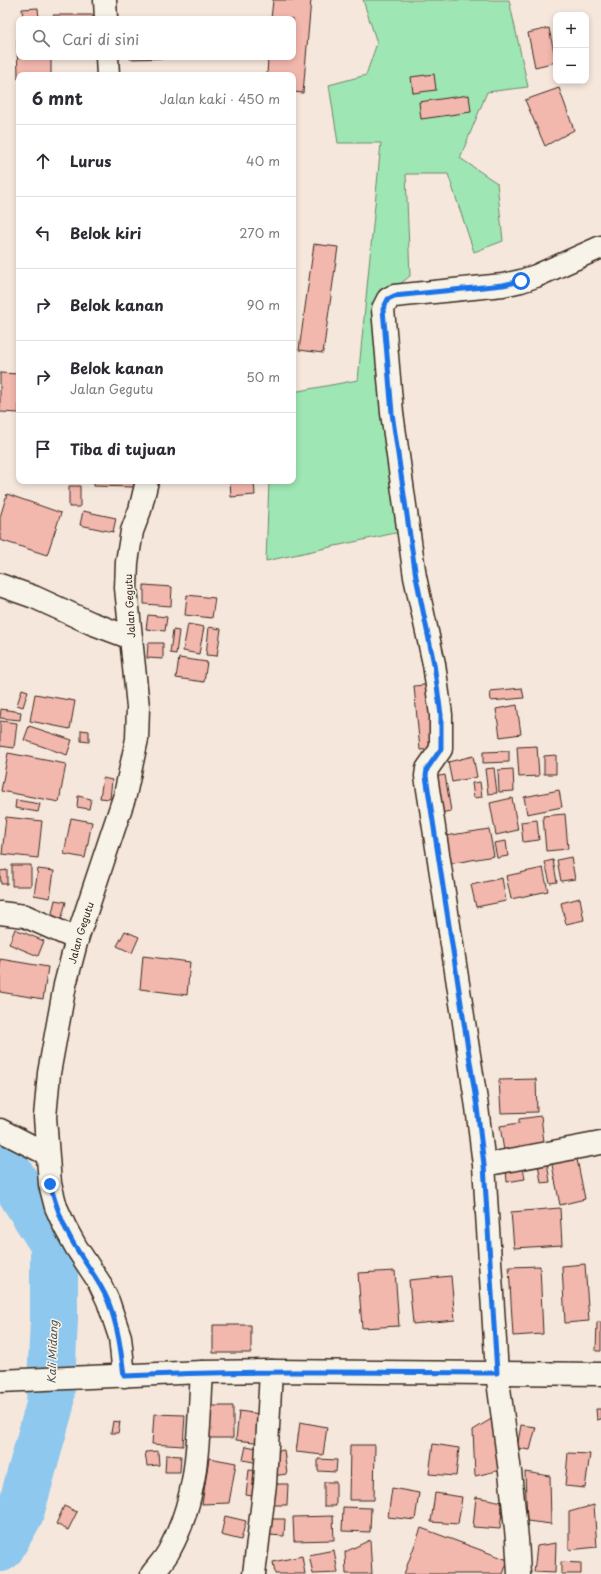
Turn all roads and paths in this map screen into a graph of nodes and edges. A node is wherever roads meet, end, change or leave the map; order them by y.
1 (105, 0) edge
2 (106, 16) edge
3 (107, 60) edge
4 (108, 72) edge
5 (601, 247) edge
6 (146, 484) edge
7 (0, 585) edge
8 (131, 638) junction
9 (0, 913) edge
10 (77, 939) junction
11 (0, 1130) edge
12 (601, 1143) edge
13 (47, 1154) junction
14 (484, 1165) junction
15 (271, 1371) junction
16 (202, 1372) junction
17 (497, 1373) junction
18 (601, 1374) edge
19 (124, 1376) junction
20 (0, 1381) edge
21 (152, 1574) edge
22 (254, 1574) edge
23 (519, 1574) edge

1 - 2 street
3 - 4 street
5 - 14 street
6 - 8 street, Jalan Gegutu
7 - 8 street
8 - 10 street, Jalan Gegutu
9 - 10 street
10 - 13 street, Jalan Gegutu
11 - 13 street
12 - 14 street
13 - 19 street, Jalan Gegutu
14 - 17 street
15 - 16 street
15 - 17 street
15 - 22 street
16 - 19 street
16 - 21 street
17 - 18 street
17 - 23 street
19 - 20 street

